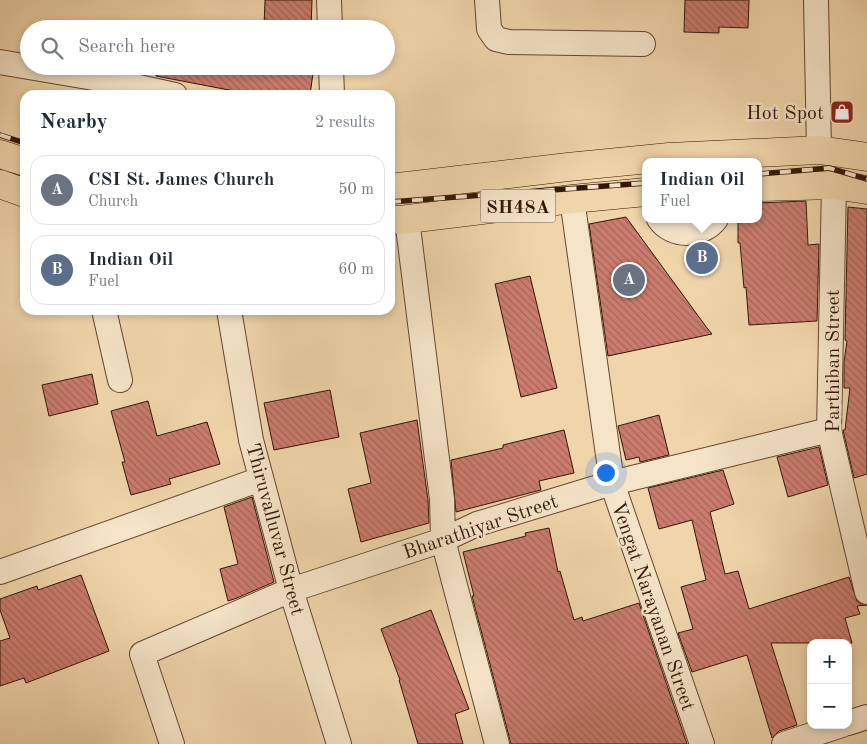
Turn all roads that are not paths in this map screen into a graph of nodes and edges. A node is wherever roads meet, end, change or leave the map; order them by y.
1 (329, 0) edge
2 (487, 0) edge
3 (816, 0) edge
4 (330, 20) edge
5 (643, 44) dead end
6 (0, 62) edge
7 (20, 65) edge
8 (76, 75) edge
9 (152, 90) edge
10 (819, 150) junction
11 (0, 154) edge
12 (867, 157) edge
13 (669, 158) edge
14 (20, 160) edge
15 (642, 160) edge
16 (0, 184) edge
17 (834, 185) junction
18 (395, 187) edge
19 (762, 187) edge
20 (867, 190) edge
21 (20, 191) edge
22 (642, 193) edge
23 (572, 199) junction
24 (399, 219) edge
25 (663, 223) edge
26 (713, 223) edge
27 (105, 315) edge
28 (230, 315) edge
29 (120, 380) dead end
30 (829, 430) junction
31 (261, 480) junction
32 (612, 483) junction
33 (443, 540) junction
34 (0, 572) edge
35 (291, 590) junction
36 (867, 592) edge
37 (867, 717) edge
38 (852, 722) edge
39 (830, 729) edge
40 (172, 744) edge
41 (339, 744) edge
42 (497, 744) edge
43 (702, 744) edge
44 (784, 744) edge

1 - 4 street
2 - 5 street
3 - 10 street
6 - 7 street
8 - 9 street
10 - 12 main road, SH48A
10 - 13 main road, SH48A
11 - 14 main road
15 - 18 main road, SH48A
16 - 21 main road
17 - 19 main road
17 - 20 main road
17 - 30 street, Parthiban Street
22 - 23 main road, SH48A
23 - 24 main road, SH48A
23 - 32 street, Vengat Narayanan Street
24 - 33 street
25 - 26 street
27 - 29 street
28 - 31 street, Thiruvalluvar Street
30 - 32 street, Bharathiyar Street
30 - 36 street, Parthiban Street
31 - 34 street
31 - 35 street, Thiruvalluvar Street
32 - 33 street, Bharathiyar Street
32 - 43 street, Vengat Narayanan Street
33 - 35 street, Bharathiyar Street
33 - 42 street
35 - 40 street, Bharathiyar Street
35 - 41 street, Thiruvalluvar Street
37 - 38 street
39 - 44 street

